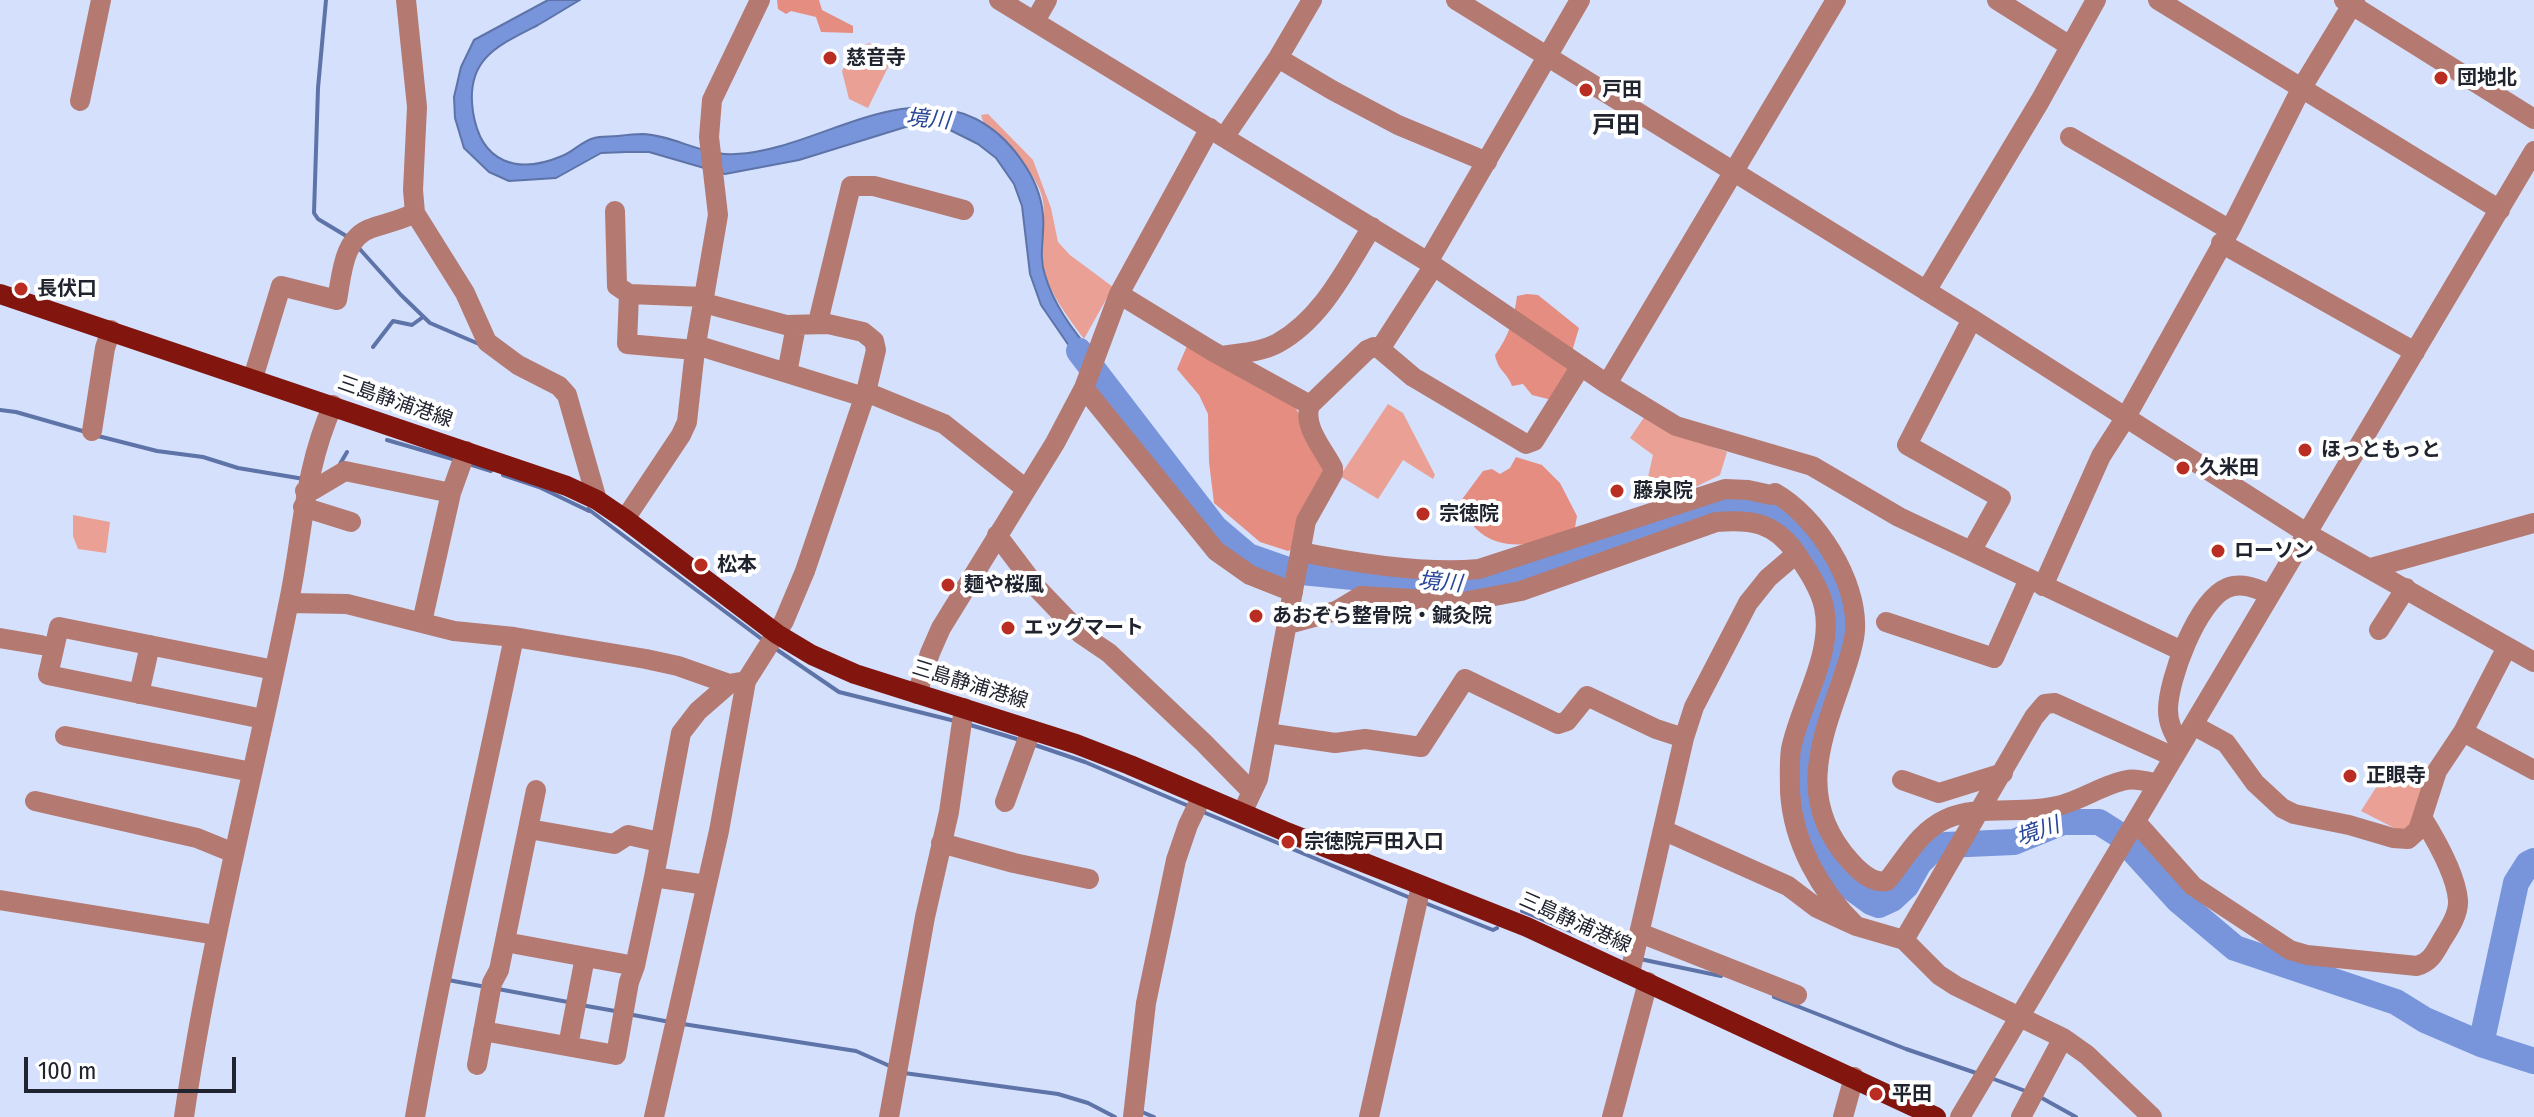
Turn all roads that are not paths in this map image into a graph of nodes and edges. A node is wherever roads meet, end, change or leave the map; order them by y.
1 (101, 0) edge
2 (406, 0) edge
3 (760, 0) edge
4 (999, 0) edge
5 (1047, 0) edge
6 (1312, 0) edge
7 (1456, 0) edge
8 (1580, 0) edge
9 (1836, 0) edge
10 (1997, 0) edge
11 (2096, 0) edge
12 (2158, 0) edge
13 (2351, 2) edge
14 (1035, 21) junction
15 (2070, 46) junction
16 (1549, 56) junction
17 (1278, 58) junction
18 (2301, 89) junction
19 (80, 101) dead end
20 (2534, 119) edge
21 (1218, 132) junction
22 (2070, 137) dead end
23 (2534, 151) edge
24 (1487, 162) junction
25 (1734, 173) junction
26 (964, 210) dead end
27 (2500, 210) junction
28 (615, 211) dead end
29 (415, 213) junction
30 (1372, 227) junction
31 (2226, 236) junction
32 (1431, 264) junction
33 (1926, 291) junction
34 (0, 294) edge
35 (629, 294) junction
36 (1119, 294) junction
37 (704, 300) junction
38 (1972, 319) junction
39 (818, 322) junction
40 (796, 326) junction
41 (111, 330) junction
42 (696, 348) junction
43 (1380, 349) junction
44 (2415, 352) junction
45 (1222, 356) junction
46 (1581, 366) junction
47 (787, 373) junction
48 (253, 378) junction
49 (1607, 384) junction
50 (1086, 385) junction
51 (865, 395) junction
52 (333, 405) junction
53 (1310, 405) junction
54 (2126, 417) junction
55 (92, 431) dead end
56 (466, 451) junction
57 (1026, 489) junction
58 (451, 493) junction
59 (304, 499) junction
60 (597, 500) junction
61 (625, 519) junction
62 (351, 522) dead end
63 (2534, 523) edge
64 (2308, 534) junction
65 (997, 535) junction
66 (1972, 550) junction
67 (1796, 554) junction
68 (1300, 556) junction
69 (1373, 565) junction
70 (2371, 568) junction
71 (2036, 582) junction
72 (1293, 588) junction
73 (2406, 588) junction
74 (1362, 594) junction
75 (2269, 594) junction
76 (289, 603) junction
77 (422, 622) junction
78 (1886, 622) dead end
79 (1288, 624) junction
80 (2379, 630) dead end
81 (777, 634) junction
82 (514, 637) junction
83 (0, 638) edge
84 (41, 645) dead end
85 (150, 645) junction
86 (2507, 647) junction
87 (2182, 651) junction
88 (2534, 662) edge
89 (274, 670) junction
90 (738, 682) junction
91 (139, 694) junction
92 (917, 694) junction
93 (964, 708) junction
94 (263, 719) junction
95 (2193, 725) junction
96 (1031, 730) junction
97 (2463, 732) junction
98 (1267, 733) junction
99 (65, 736) dead end
100 (1684, 738) junction
101 (2177, 751) junction
102 (2534, 770) edge
103 (252, 772) junction
104 (2003, 773) junction
105 (1902, 780) dead end
106 (2158, 784) junction
107 (536, 790) dead end
108 (1252, 792) junction
109 (1202, 796) junction
110 (35, 801) dead end
111 (1005, 802) dead end
112 (1242, 813) junction
113 (1979, 813) junction
114 (2423, 819) junction
115 (2134, 824) junction
116 (529, 829) junction
117 (1663, 830) junction
118 (659, 842) junction
119 (941, 843) junction
120 (234, 853) junction
121 (654, 877) junction
122 (1089, 879) dead end
123 (706, 885) junction
124 (1419, 896) junction
125 (0, 900) edge
126 (1856, 926) junction
127 (1640, 933) junction
128 (216, 935) junction
129 (1904, 940) junction
130 (505, 942) junction
131 (585, 957) junction
132 (635, 966) junction
133 (1639, 978) junction
134 (1797, 995) dead end
135 (2020, 1016) junction
136 (483, 1031) junction
137 (2063, 1038) junction
138 (568, 1046) junction
139 (477, 1065) dead end
140 (1854, 1077) junction
141 (184, 1117) edge
142 (415, 1117) edge
143 (654, 1117) edge
144 (889, 1117) edge
145 (1133, 1117) edge
146 (1369, 1117) edge
147 (1612, 1117) edge
148 (1843, 1117) edge
149 (1936, 1117) edge
150 (1960, 1117) edge
151 (2021, 1117) edge
152 (2152, 1117) edge

1 - 19 street
2 - 29 street
3 - 37 street
4 - 14 street
5 - 14 street
6 - 17 street
7 - 16 street
8 - 16 street
9 - 25 street
10 - 15 street
11 - 15 street
12 - 18 street
13 - 18 street
13 - 20 street
14 - 21 street
15 - 33 street
16 - 24 street
16 - 25 street
17 - 21 street
17 - 24 street
18 - 27 street
18 - 31 street
21 - 30 street
21 - 36 street
22 - 31 street
23 - 27 street
24 - 32 street
25 - 33 street
25 - 49 street
26 - 39 street
27 - 44 street
28 - 35 street
29 - 48 street
29 - 60 street
30 - 32 street
30 - 45 street
31 - 44 street
31 - 54 street
32 - 43 street
32 - 46 street
33 - 38 street
34 - 41 main road, 三島静浦港線
35 - 37 street
35 - 42 street
36 - 45 street
36 - 50 street
37 - 40 street
37 - 42 street
38 - 54 street
38 - 66 street
39 - 40 street
39 - 51 street
40 - 47 street
41 - 48 main road, 三島静浦港線
41 - 55 street
42 - 47 street
42 - 61 street
43 - 46 street
43 - 53 street
44 - 64 street
45 - 53 street
46 - 49 street
47 - 51 street
48 - 52 main road, 三島静浦港線
49 - 66 street
50 - 57 street
50 - 72 street
51 - 57 street
51 - 81 street
52 - 56 main road, 三島静浦港線
52 - 59 street
53 - 68 street
54 - 64 street
54 - 71 street
56 - 58 street
56 - 60 main road, 三島静浦港線
57 - 65 street
58 - 59 street
58 - 77 street
59 - 62 street
59 - 76 street
60 - 61 main road, 三島静浦港線
61 - 81 main road, 三島静浦港線
63 - 70 street
64 - 70 street
64 - 75 street
65 - 92 street
65 - 108 street
66 - 71 street
67 - 74 street
67 - 100 street
67 - 126 street
68 - 69 street
68 - 72 street
69 - 74 street
69 - 113 street
70 - 73 street
71 - 78 street
71 - 87 street
72 - 79 street
73 - 80 street
73 - 86 street
74 - 79 street
75 - 87 street
75 - 95 street
76 - 77 street
76 - 89 street
77 - 82 street
79 - 98 street
81 - 90 street
81 - 92 main road, 三島静浦港線
82 - 90 street
82 - 142 street
83 - 84 street
85 - 89 street
85 - 91 street
85 - 91 street
86 - 88 street
86 - 97 street
87 - 101 street
89 - 94 street
90 - 118 street
90 - 123 street
91 - 94 street
92 - 93 main road, 三島静浦港線
93 - 96 main road, 三島静浦港線
93 - 119 street
94 - 103 street
95 - 101 street
95 - 114 street
96 - 109 main road, 三島静浦港線
96 - 111 street
97 - 102 street
97 - 114 street
98 - 100 street
98 - 108 street
99 - 103 street
100 - 117 street
101 - 104 street
101 - 106 street
103 - 120 street
104 - 105 street
104 - 113 street
106 - 113 street
106 - 115 street
107 - 116 street
108 - 112 street
109 - 112 main road, 三島静浦港線
109 - 145 street
110 - 120 street
112 - 124 main road, 三島静浦港線
113 - 129 street
114 - 115 street
115 - 135 street
116 - 118 street
116 - 130 street
117 - 126 street
117 - 127 street
118 - 121 street
119 - 122 street
119 - 144 street
120 - 128 street
121 - 123 street
121 - 132 street
123 - 143 street
124 - 133 main road, 三島静浦港線
124 - 146 street
125 - 128 street
126 - 129 street
127 - 133 street
127 - 134 street
128 - 141 street
129 - 135 street
130 - 131 street
130 - 136 street
131 - 132 street
131 - 138 street
132 - 138 street
133 - 140 main road, 三島静浦港線
133 - 147 street
135 - 137 street
135 - 150 street
136 - 138 street
136 - 139 street
137 - 151 street
137 - 152 street
140 - 148 street
140 - 149 main road, 三島静浦港線

